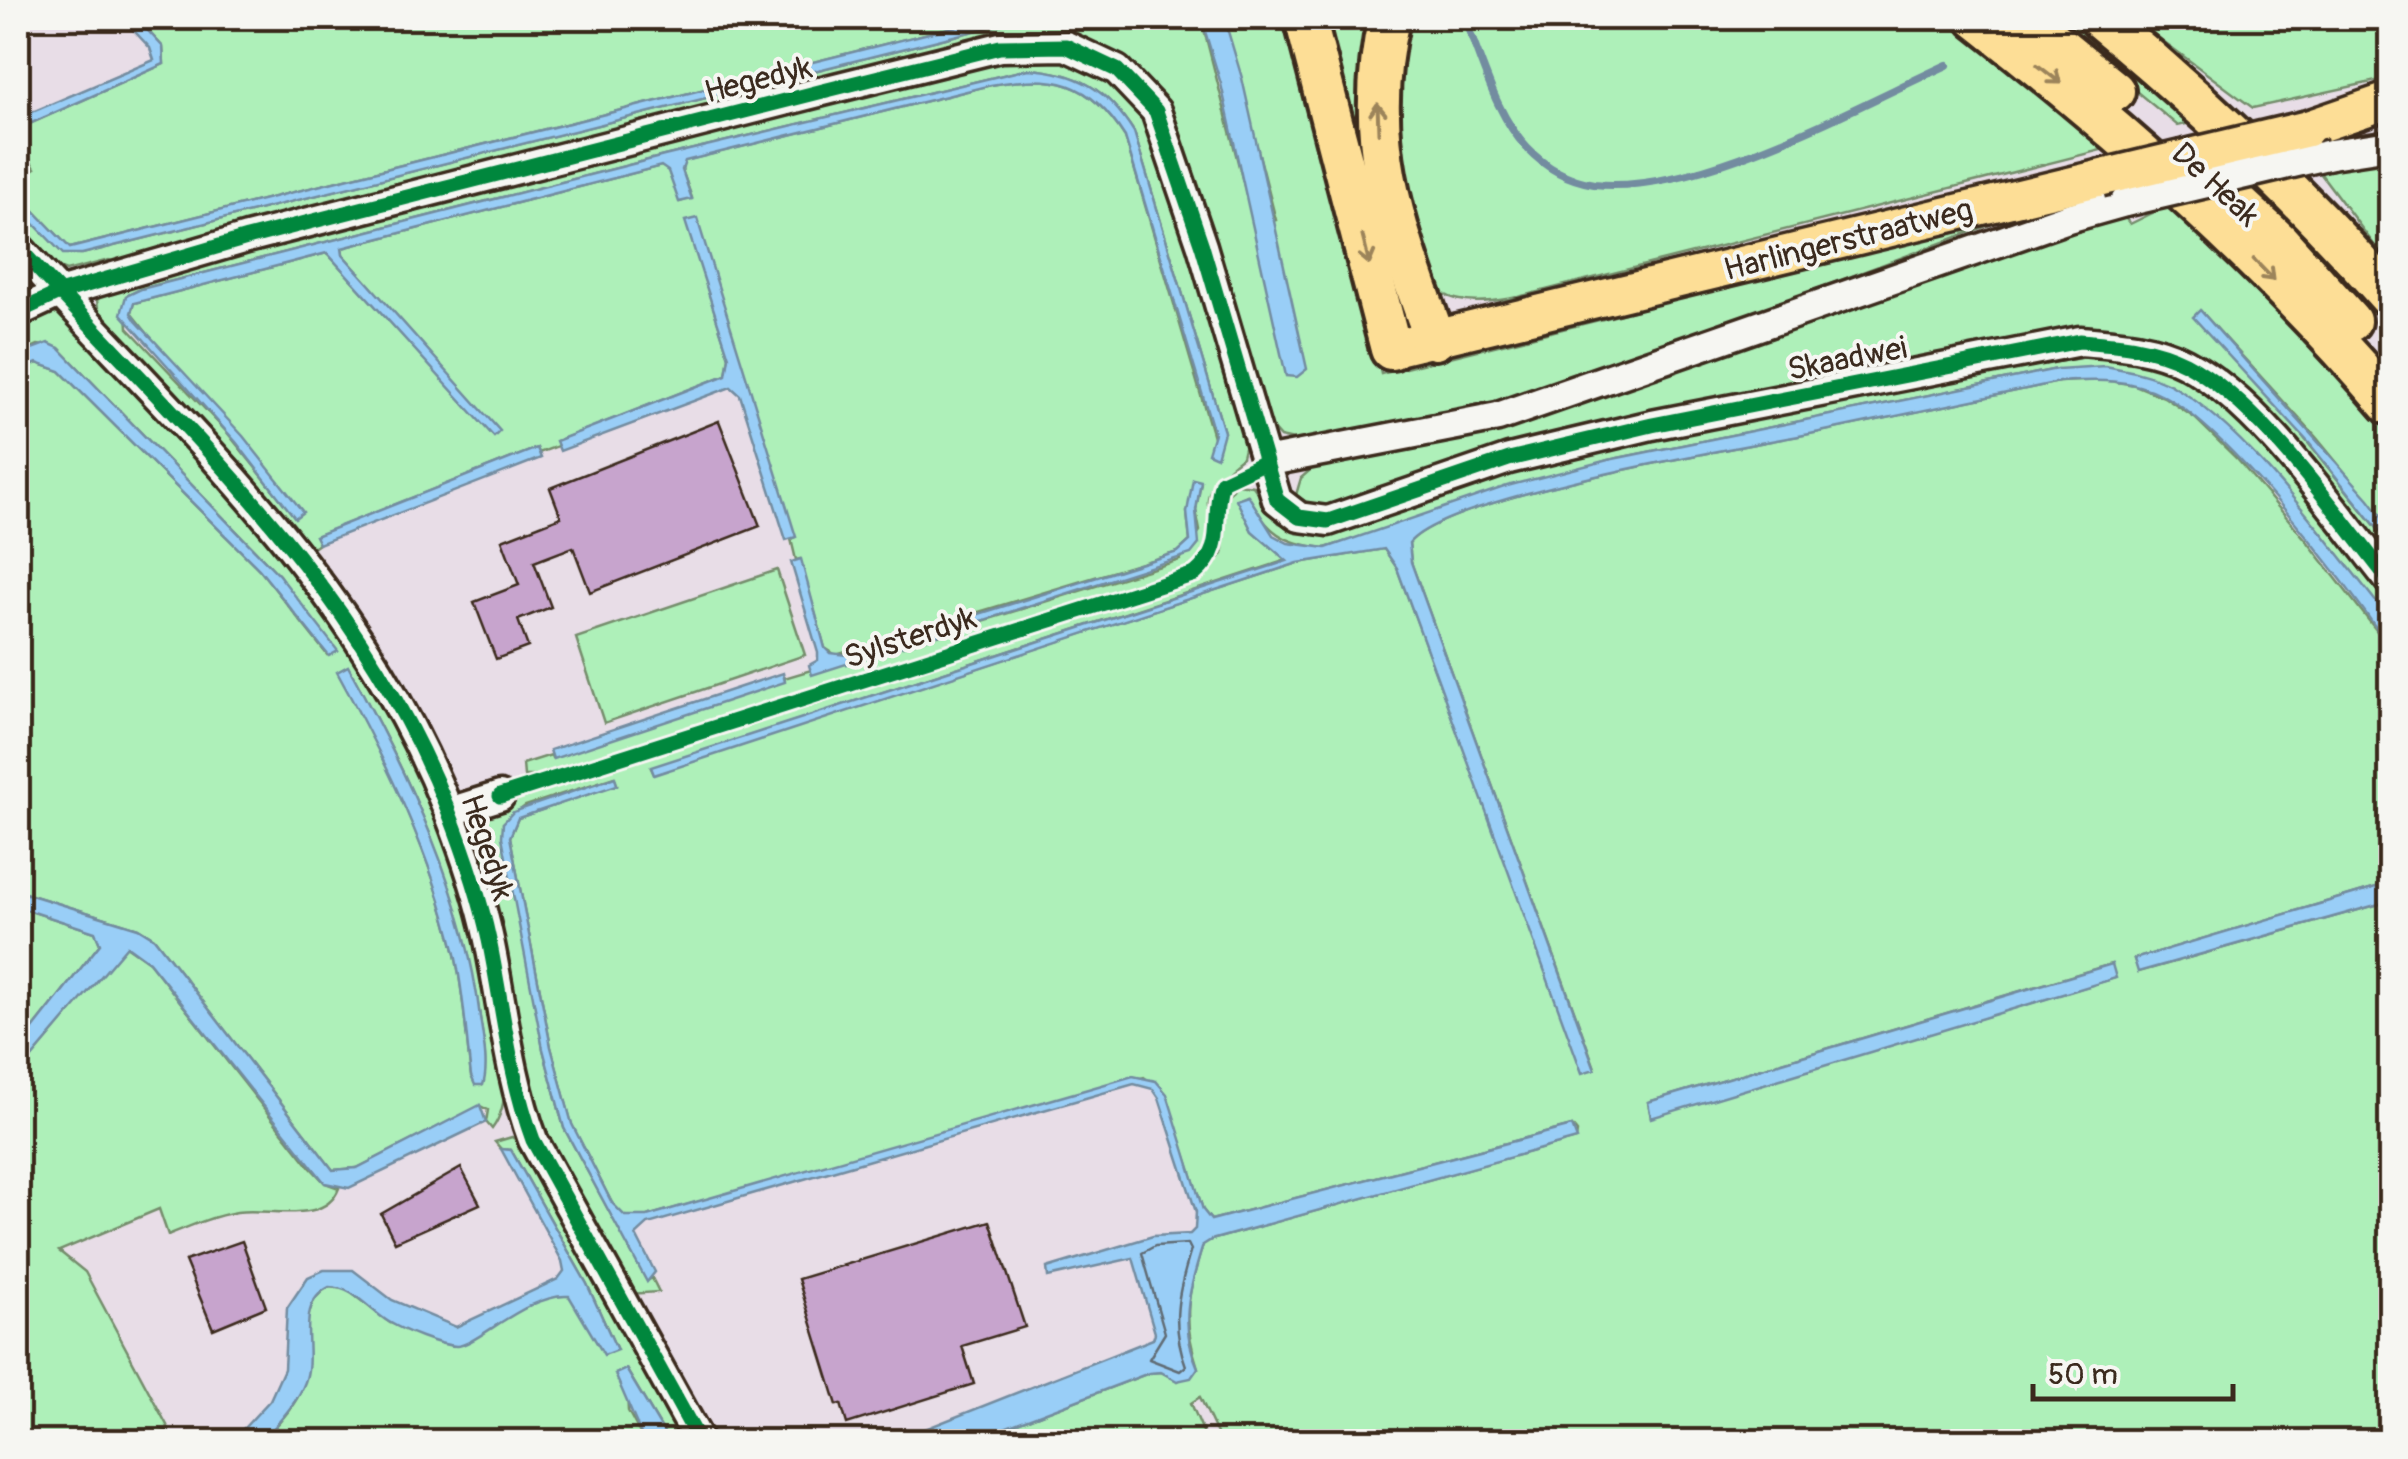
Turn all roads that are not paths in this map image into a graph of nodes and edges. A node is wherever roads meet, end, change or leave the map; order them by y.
1 (1305, 18) edge
2 (1389, 18) edge
3 (1977, 18) edge
4 (2024, 18) edge
5 (2100, 18) edge
6 (2390, 100) edge
7 (2390, 116) edge
8 (2306, 129) junction
9 (2390, 144) edge
10 (2112, 190) junction
11 (18, 246) edge
12 (60, 293) junction
13 (2390, 297) edge
14 (18, 312) edge
15 (1434, 339) junction
16 (1391, 350) joint
17 (2390, 368) edge
18 (2390, 404) edge
19 (1265, 462) junction
20 (2390, 582) edge
21 (500, 796) dead end
22 (450, 812) junction
23 (700, 1442) edge

1 -> 16 highway
15 -> 2 highway
3 -> 18 highway
4 - 17 highway, De Heak
5 - 13 highway, De Heak
6 - 8 main road, Harlingerstraatweg
7 - 8 main road, Harlingerstraatweg
8 - 10 main road, Harlingerstraatweg, bridge
9 - 10 street, bridge
10 - 15 main road, Harlingerstraatweg
10 - 19 street
11 - 12 street, Hegedyk
12 - 14 street, Hegedyk
12 - 19 street, Hegedyk
12 - 22 street, Hegedyk
15 - 16 main road, Harlingerstraatweg
19 - 20 street, Skaadwei
21 - 22 street
22 - 23 street, Hegedyk

